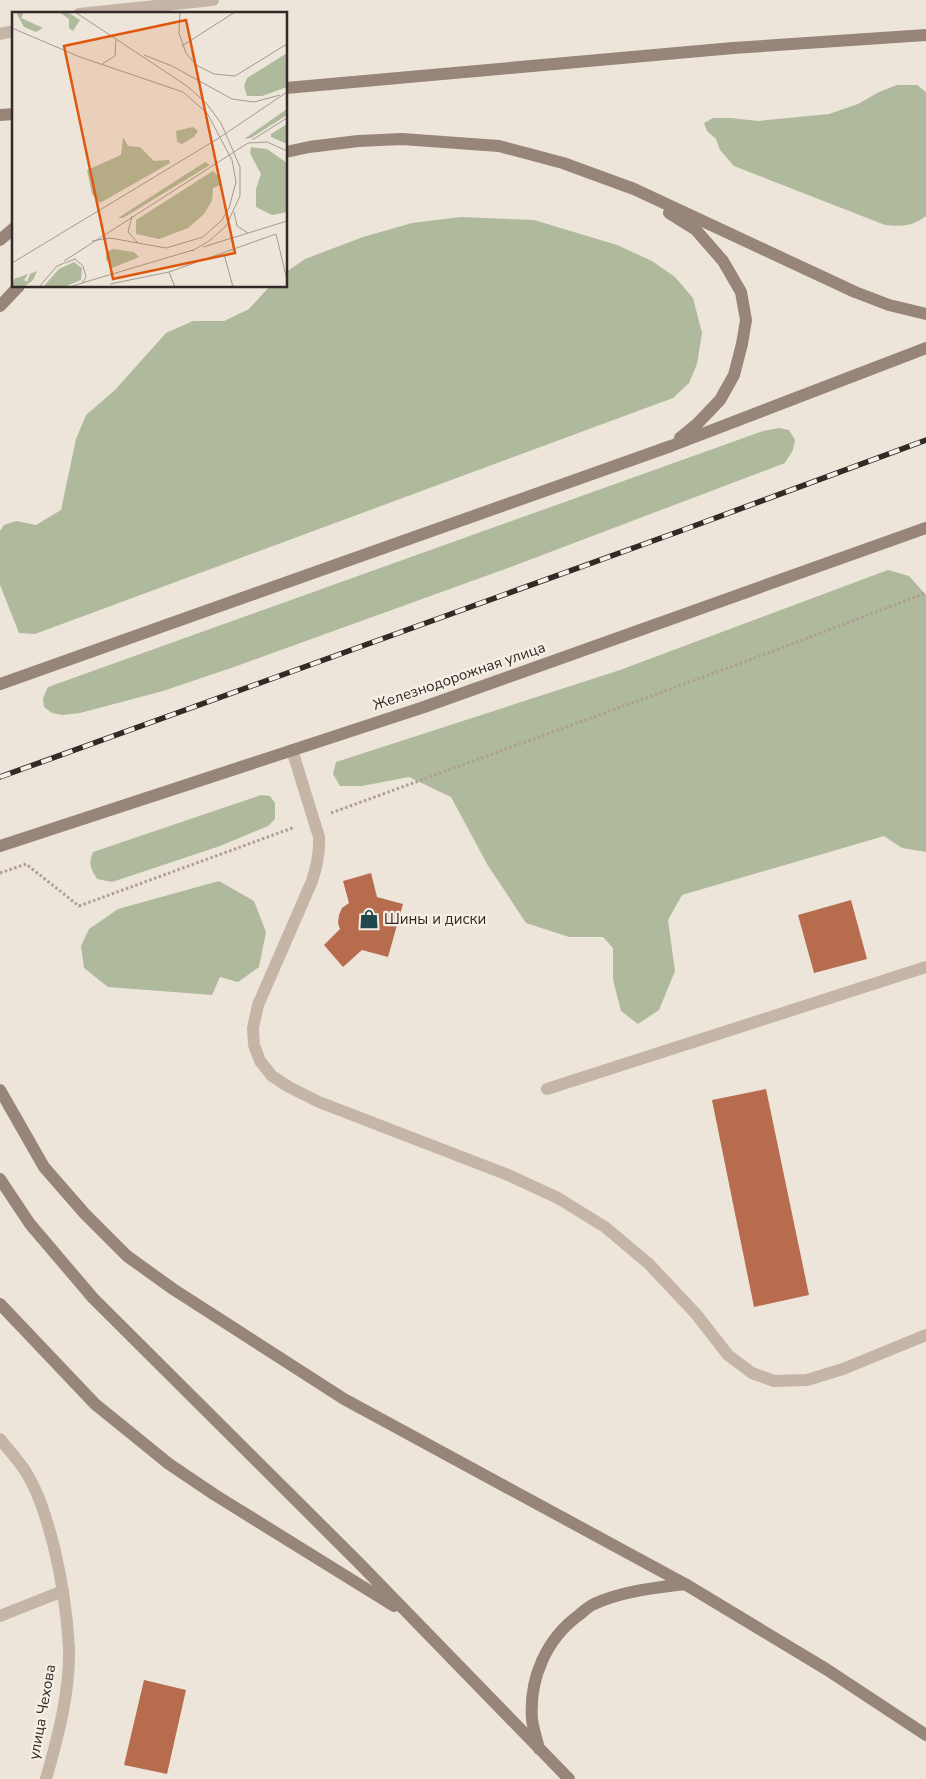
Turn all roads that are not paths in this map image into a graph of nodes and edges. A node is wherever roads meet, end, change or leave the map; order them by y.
1 (213, 0) edge
2 (98, 12) edge
3 (926, 35) edge
4 (310, 86) junction
5 (288, 88) edge
6 (288, 92) edge
7 (288, 152) edge
8 (634, 190) junction
9 (12, 230) edge
10 (0, 240) edge
11 (17, 288) edge
12 (0, 306) edge
13 (926, 314) edge
14 (926, 348) edge
15 (671, 446) junction
16 (926, 528) edge
17 (0, 684) edge
18 (292, 750) junction
19 (0, 846) edge
20 (926, 968) edge
21 (547, 1089) dead end
22 (0, 1090) edge
23 (0, 1179) edge
24 (0, 1304) edge
25 (926, 1335) edge
26 (0, 1440) edge
27 (685, 1584) junction
28 (63, 1591) junction
29 (0, 1616) edge
30 (411, 1617) junction
31 (926, 1735) edge
32 (539, 1750) junction
33 (46, 1779) edge
34 (569, 1779) edge

1 - 2 street
3 - 4 street
4 - 5 street
4 - 6 street
7 - 8 street
8 - 13 street
8 - 15 street
9 - 10 street
11 - 12 street
14 - 15 street
15 - 17 street
16 - 18 street, Железнодорожная улица
18 - 19 street, Железнодорожная улица
18 - 25 street
20 - 21 street
22 - 27 street
23 - 30 street
24 - 30 street
26 - 28 street, улица Чехова
27 - 31 street
27 - 32 street
28 - 29 street
28 - 33 street, улица Чехова
30 - 32 street
32 - 34 street

